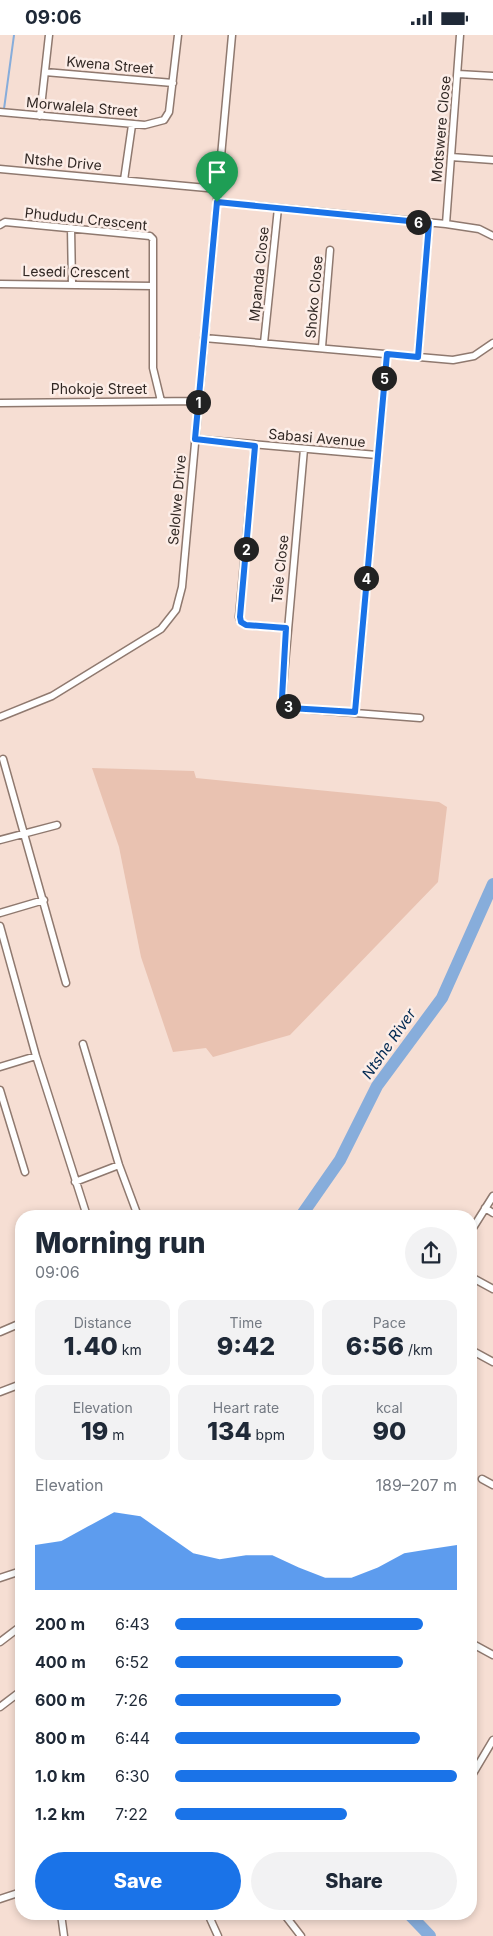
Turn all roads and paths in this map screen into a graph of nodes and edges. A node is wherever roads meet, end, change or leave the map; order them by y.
1 (49, 35) edge
2 (178, 35) edge
3 (232, 35) edge
4 (460, 35) edge
5 (45, 72) junction
6 (458, 74) junction
7 (493, 77) edge
8 (173, 83) junction
9 (0, 112) edge
10 (40, 116) junction
11 (132, 125) junction
12 (451, 157) junction
13 (493, 160) edge
14 (0, 169) edge
15 (124, 180) junction
16 (218, 189) junction
17 (217, 202) junction
18 (278, 208) junction
19 (429, 223) junction
20 (446, 224) junction
21 (0, 225) edge
22 (71, 229) junction
23 (493, 236) edge
24 (330, 250) dead end
25 (0, 284) edge
26 (72, 284) junction
27 (153, 286) junction
28 (204, 338) junction
29 (264, 343) junction
30 (493, 343) edge
31 (322, 347) junction
32 (387, 354) junction
33 (418, 357) junction
34 (161, 401) junction
35 (198, 401) junction
36 (0, 403) edge
37 (195, 439) junction
38 (255, 446) junction
39 (304, 449) junction
40 (377, 455) junction
41 (286, 628) junction
42 (355, 712) junction
43 (0, 717) edge
44 (420, 718) dead end
45 (3, 759) dead end
46 (57, 825) dead end
47 (23, 834) junction
48 (0, 840) edge
49 (44, 900) junction
50 (0, 913) edge
51 (0, 926) edge
52 (66, 983) dead end
53 (82, 1044) dead end
54 (36, 1056) junction
55 (0, 1067) edge
56 (0, 1090) edge
57 (119, 1165) junction
58 (25, 1172) dead end
59 (75, 1182) junction
60 (493, 1196) edge
61 (485, 1208) junction
62 (85, 1210) edge
63 (136, 1210) edge
64 (493, 1213) edge
65 (477, 1221) edge
66 (477, 1280) edge
67 (493, 1289) edge
68 (15, 1326) edge
69 (0, 1332) edge
70 (477, 1353) edge
71 (493, 1362) edge
72 (15, 1386) edge
73 (0, 1392) edge
74 (482, 1479) dead end
75 (493, 1485) edge
76 (15, 1573) edge
77 (0, 1578) edge
78 (15, 1631) edge
79 (0, 1642) edge
80 (477, 1646) edge
81 (493, 1655) edge
82 (15, 1696) edge
83 (0, 1707) edge
84 (493, 1740) edge
85 (477, 1767) edge
86 (15, 1894) edge
87 (0, 1899) edge
88 (62, 1920) edge
89 (211, 1920) edge
90 (289, 1920) edge
91 (64, 1936) edge
92 (218, 1936) edge
93 (301, 1936) edge

1 - 5 street
2 - 8 street, Morwalela Street
3 - 16 street, Selolwe Drive
4 - 6 street, Motswere Close
5 - 8 street, Kwena Street
5 - 10 street
6 - 7 street
6 - 12 street, Motswere Close
8 - 11 street, Morwalela Street
9 - 10 street, Morwalela Street
10 - 11 street, Morwalela Street
11 - 15 street
12 - 13 street
12 - 20 street, Motswere Close
14 - 15 street, Ntshe Drive
15 - 16 street, Ntshe Drive
16 - 17 street, Selolwe Drive
17 - 18 street
17 - 28 street, Selolwe Drive
18 - 19 street
18 - 29 street, Mpanda Close
19 - 20 street
19 - 33 street
20 - 23 street
21 - 22 street, Phududu Crescent
22 - 26 street
22 - 27 street, Phududu Crescent
24 - 31 street, Shoko Close
25 - 26 street, Lesedi Crescent
26 - 27 street, Lesedi Crescent
27 - 34 street
28 - 29 street
28 - 35 street, Selolwe Drive
29 - 31 street
30 - 33 street
31 - 32 street
32 - 33 street
32 - 40 street
34 - 35 street, Phokoje Street
34 - 36 street, Phokoje Street
35 - 37 street, Selolwe Drive
37 - 38 street, Sabasi Avenue
37 - 43 street, Selolwe Drive
38 - 39 street, Sabasi Avenue
38 - 41 street
39 - 40 street, Sabasi Avenue
39 - 41 street, Tsie Close
40 - 42 street
41 - 42 street, Tsie Close
42 - 44 street, Tsie Close
45 - 47 street
46 - 47 street
47 - 48 street
47 - 49 street
49 - 50 street
49 - 52 street
51 - 54 street
53 - 57 street
54 - 55 street
54 - 59 street
56 - 58 street
57 - 59 street
57 - 63 street
59 - 62 street
60 - 61 street
61 - 64 street
61 - 65 street
66 - 67 street
68 - 69 street
70 - 71 street
72 - 73 street
74 - 75 street
76 - 77 street
78 - 79 street
80 - 81 street
82 - 83 street
84 - 85 street
86 - 87 street
88 - 91 street
89 - 92 street
90 - 93 street

